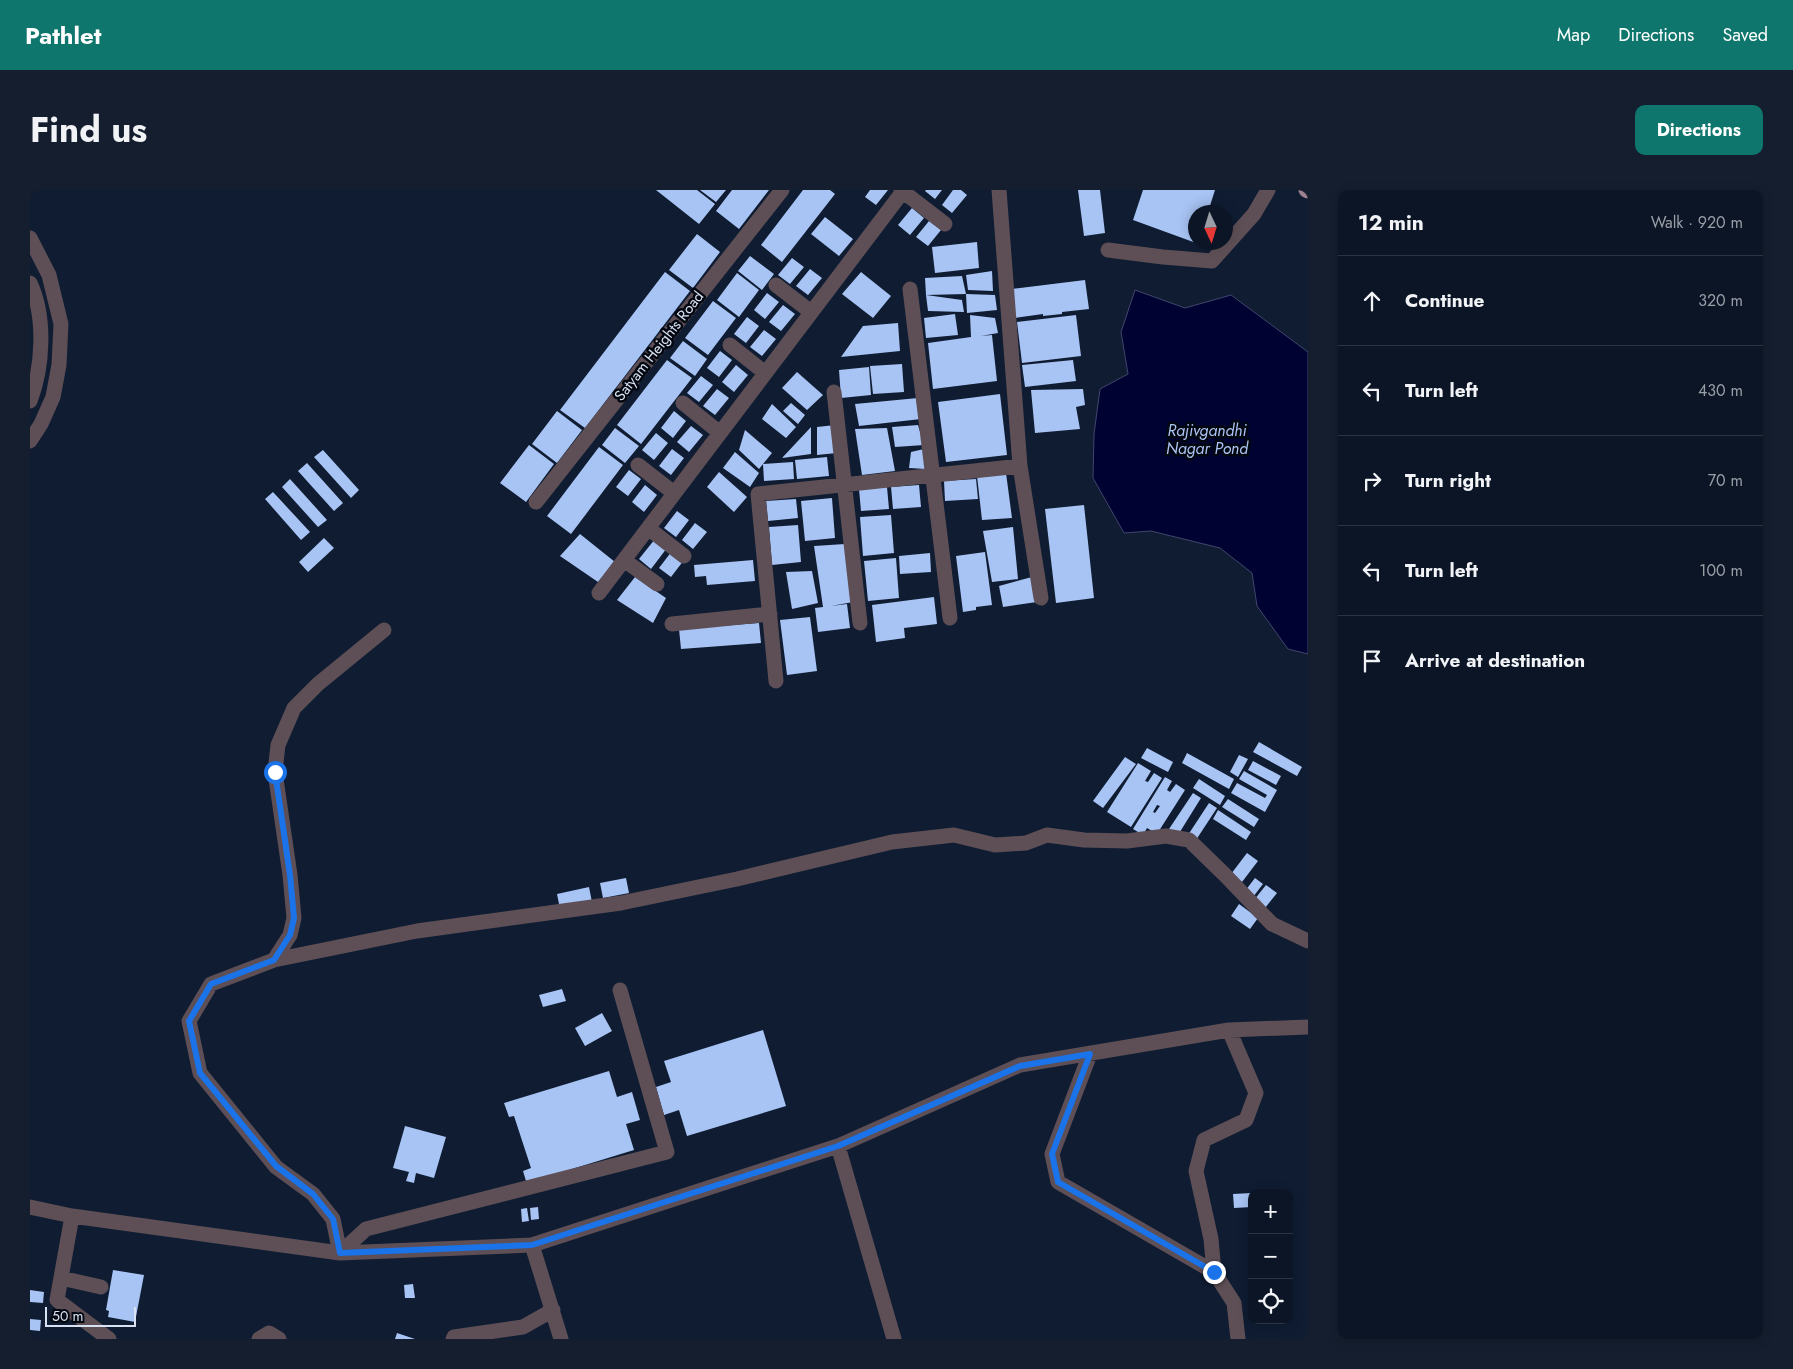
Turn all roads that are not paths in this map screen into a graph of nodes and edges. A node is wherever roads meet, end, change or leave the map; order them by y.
1 (782, 190) edge
2 (903, 190) edge
3 (999, 190) edge
4 (1268, 190) edge
5 (945, 224) dead end
6 (30, 238) edge
7 (1108, 250) dead end
8 (30, 283) edge
9 (776, 285) dead end
10 (910, 289) dead end
11 (811, 312) junction
12 (730, 345) dead end
13 (765, 373) junction
14 (834, 392) dead end
15 (30, 401) edge
16 (683, 403) dead end
17 (720, 432) junction
18 (30, 441) edge
19 (638, 465) dead end
20 (1020, 466) junction
21 (932, 475) junction
22 (844, 484) junction
23 (674, 493) junction
24 (536, 502) dead end
25 (648, 528) junction
26 (684, 556) dead end
27 (624, 560) junction
28 (656, 584) dead end
29 (600, 593) dead end
30 (1041, 598) dead end
31 (770, 614) junction
32 (950, 618) dead end
33 (860, 623) dead end
34 (672, 624) dead end
35 (384, 630) dead end
36 (776, 681) dead end
37 (1308, 941) edge
38 (274, 960) junction
39 (620, 990) dead end
40 (1308, 1026) edge
41 (1229, 1030) junction
42 (1090, 1054) junction
43 (838, 1146) junction
44 (30, 1207) edge
45 (72, 1216) junction
46 (532, 1245) junction
47 (340, 1253) junction
48 (1214, 1272) junction
49 (61, 1278) junction
50 (101, 1287) dead end
51 (553, 1310) junction
52 (109, 1339) edge
53 (259, 1339) edge
54 (279, 1339) edge
55 (453, 1339) edge
56 (561, 1339) edge
57 (894, 1339) edge
58 (1238, 1339) edge

1 - 24 street, Satyam Heights Road
2 - 5 street
2 - 11 street
3 - 20 street
4 - 7 street
6 - 18 street
8 - 15 street
9 - 11 street
10 - 21 street
11 - 13 street
12 - 13 street
13 - 17 street
14 - 22 street
16 - 17 street
17 - 23 street
19 - 23 street
20 - 21 street
20 - 30 street
21 - 22 street
21 - 32 street
22 - 31 street
22 - 33 street
23 - 25 street
25 - 26 street
25 - 27 street
27 - 28 street
27 - 29 street
31 - 34 street
31 - 36 street
35 - 38 street
37 - 38 street
38 - 47 street
39 - 47 street
40 - 41 street
41 - 42 street
41 - 48 street
42 - 43 street
42 - 48 street
43 - 46 street
43 - 57 street
44 - 45 street
45 - 47 street
45 - 49 street
46 - 47 street
46 - 51 street
48 - 58 street
49 - 50 street
49 - 52 street
51 - 55 street
51 - 56 street
53 - 54 street

